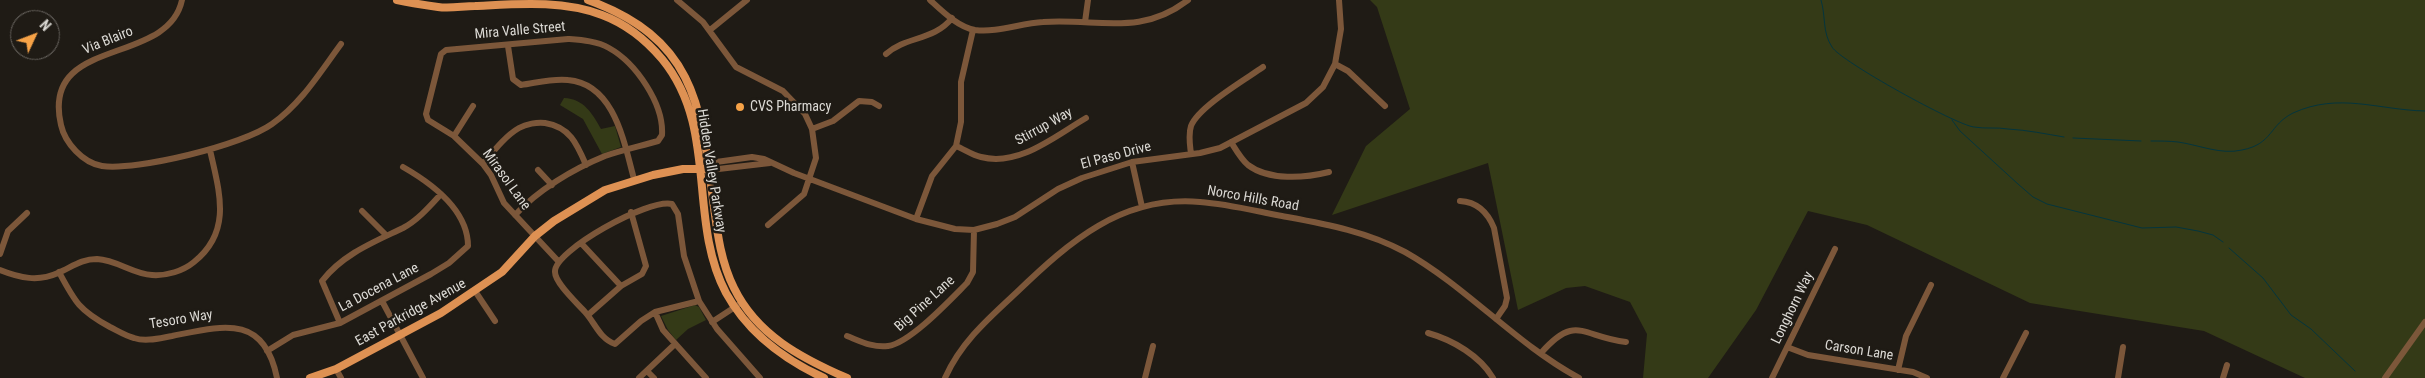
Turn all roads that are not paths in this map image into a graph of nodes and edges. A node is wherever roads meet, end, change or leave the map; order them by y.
1 (182, 0) edge
2 (397, 0) edge
3 (588, 0) edge
4 (678, 0) edge
5 (747, 0) edge
6 (930, 0) edge
7 (1088, 0) edge
8 (1188, 0) edge
9 (1339, 0) edge
10 (429, 2) edge
11 (952, 18) junction
12 (1085, 22) junction
13 (710, 30) junction
14 (974, 30) junction
15 (342, 44) dead end
16 (508, 46) junction
17 (886, 54) dead end
18 (1335, 64) junction
19 (1263, 67) dead end
20 (472, 106) dead end
21 (879, 106) dead end
22 (1385, 106) dead end
23 (1086, 118) dead end
24 (428, 120) joint
25 (812, 129) junction
26 (454, 136) junction
27 (1232, 142) junction
28 (956, 146) junction
29 (210, 150) junction
30 (626, 151) junction
31 (1192, 154) junction
32 (1132, 162) junction
33 (483, 164) junction
34 (586, 165) junction
35 (709, 166) junction
36 (403, 167) dead end
37 (701, 168) junction
38 (538, 170) dead end
39 (1329, 172) dead end
40 (810, 179) junction
41 (634, 180) junction
42 (552, 185) junction
43 (441, 194) junction
44 (1460, 201) dead end
45 (1142, 207) junction
46 (362, 212) dead end
47 (631, 212) junction
48 (26, 213) dead end
49 (515, 215) junction
50 (916, 219) junction
51 (768, 225) dead end
52 (974, 230) junction
53 (386, 234) junction
54 (536, 236) junction
55 (582, 243) junction
56 (1835, 249) dead end
57 (0, 254) edge
58 (559, 262) junction
59 (0, 270) edge
60 (59, 272) junction
61 (621, 286) junction
62 (1932, 286) dead end
63 (475, 292) junction
64 (382, 301) junction
65 (699, 301) junction
66 (739, 304) junction
67 (655, 312) junction
68 (588, 315) junction
69 (1496, 319) junction
70 (495, 321) dead end
71 (712, 322) junction
72 (2425, 322) edge
73 (340, 323) junction
74 (1428, 333) dead end
75 (400, 334) junction
76 (2026, 334) dead end
77 (847, 336) dead end
78 (1626, 342) dead end
79 (675, 344) junction
80 (1153, 346) dead end
81 (2123, 346) dead end
82 (1788, 347) junction
83 (267, 350) junction
84 (1541, 353) junction
85 (2227, 365) dead end
86 (336, 369) junction
87 (1898, 370) junction
88 (647, 371) junction
89 (830, 375) edge
90 (277, 378) edge
91 (310, 378) edge
92 (341, 378) edge
93 (423, 378) edge
94 (639, 378) edge
95 (654, 378) edge
96 (706, 378) edge
97 (760, 378) edge
98 (824, 378) edge
99 (847, 378) edge
100 (945, 378) edge
101 (1146, 378) edge
102 (1493, 378) edge
103 (1579, 378) edge
104 (1772, 378) edge
105 (1927, 378) edge
106 (2004, 378) edge
107 (2118, 378) edge
108 (2223, 378) edge
109 (2385, 378) edge

1 - 29 street, Via Blairo
2 - 10 main road, Hidden Valley Parkway
3 - 35 main road, Hidden Valley Parkway
4 - 13 street
5 - 13 street
6 - 11 street
7 - 12 street
8 - 12 street
9 - 18 street, El Paso Drive
10 - 37 main road, Hidden Valley Parkway
11 - 14 street
11 - 17 street
12 - 14 street
13 - 25 street
14 - 28 street
15 - 29 street, Via Blairo
16 - 24 street, Mira Valle Street
16 - 30 street
16 - 30 street, Mira Valle Street
18 - 22 street
18 - 27 street, El Paso Drive
19 - 31 street
20 - 26 street
21 - 25 street
23 - 28 street, Stirrup Way
24 - 26 street, Mirasol Lane
25 - 40 street
26 - 33 street, Mirasol Lane
27 - 31 street, El Paso Drive
27 - 39 street
28 - 50 street
29 - 60 street
30 - 34 street
30 - 41 street
31 - 32 street, El Paso Drive
32 - 45 street
32 - 52 street, El Paso Drive
33 - 34 street
33 - 49 street, Mirasol Lane
34 - 42 street
35 - 37 main road, East Parkridge Avenue
35 - 40 street, El Paso Drive
35 - 66 main road, Hidden Valley Parkway
36 - 43 street
37 - 41 main road, East Parkridge Avenue
37 - 66 main road, Hidden Valley Parkway
38 - 42 street
40 - 50 street, El Paso Drive
40 - 51 street
41 - 54 main road, East Parkridge Avenue
42 - 49 street
43 - 53 street
43 - 64 street, La Docena Lane
44 - 69 street
45 - 69 street, Norco Hills Road
45 - 100 street, Norco Hills Road
46 - 53 street
47 - 55 street
47 - 61 street
47 - 65 street
48 - 57 street
49 - 54 street, Mirasol Lane
50 - 52 street, El Paso Drive
52 - 77 street, Big Pine Lane
53 - 73 street
54 - 58 street, Mirasol Lane
54 - 63 main road, East Parkridge Avenue
55 - 58 street
55 - 61 street
56 - 82 street, Longhorn Way
58 - 68 street
59 - 60 street
60 - 83 street, Tesoro Way
61 - 68 street
62 - 87 street
63 - 70 street
63 - 75 main road, East Parkridge Avenue
64 - 73 street, La Docena Lane
64 - 75 street
65 - 67 street
65 - 71 street
66 - 71 street
66 - 89 main road, Hidden Valley Parkway
66 - 98 main road, Hidden Valley Parkway
67 - 68 street
67 - 79 street
69 - 84 street, Norco Hills Road
71 - 97 street
72 - 109 street
73 - 83 street, La Docena Lane
74 - 102 street
75 - 86 main road, East Parkridge Avenue
75 - 93 street
76 - 106 street
78 - 84 street
79 - 88 street
79 - 96 street
80 - 101 street
81 - 107 street
82 - 87 street, Carson Lane
82 - 104 street, Longhorn Way
83 - 90 street, Tesoro Way
84 - 103 street, Norco Hills Road
85 - 108 street
86 - 91 main road, East Parkridge Avenue
86 - 92 street
87 - 105 street, Carson Lane
88 - 94 street
88 - 95 street
89 - 99 main road, Hidden Valley Parkway

